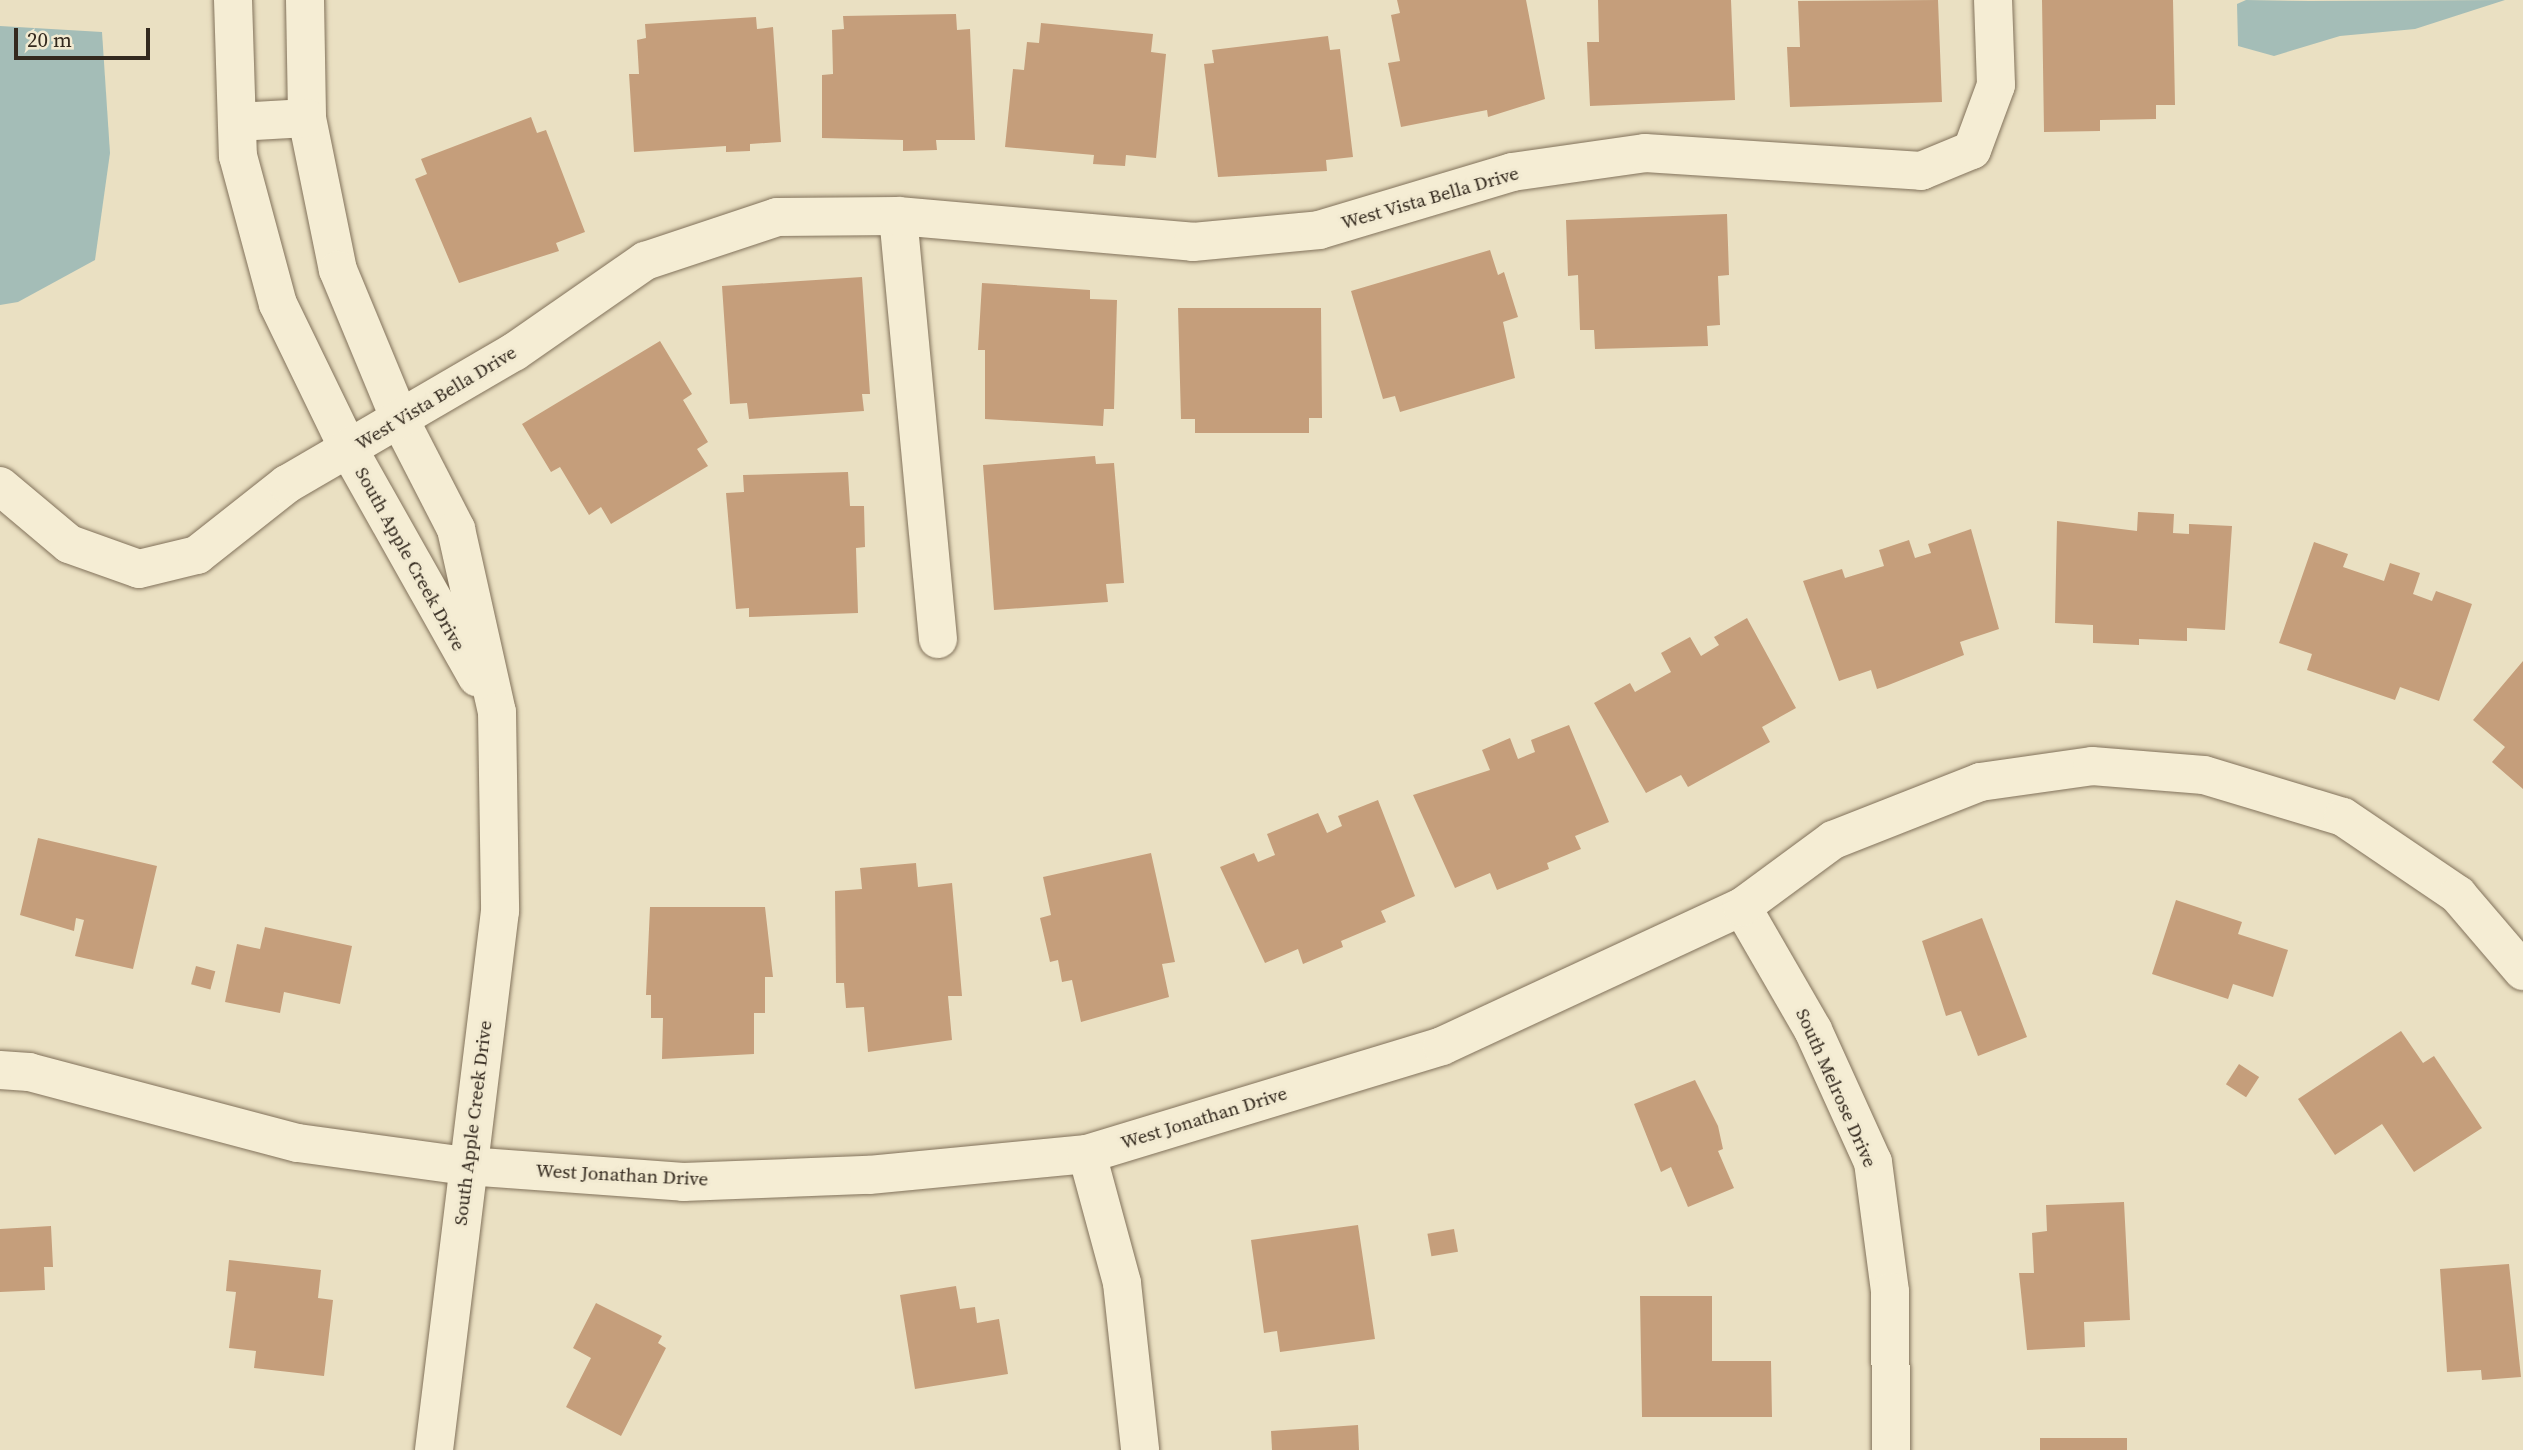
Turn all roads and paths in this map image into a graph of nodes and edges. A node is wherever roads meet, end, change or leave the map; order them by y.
1 (233, 0) edge
2 (305, 0) edge
3 (1993, 0) edge
4 (307, 118) junction
5 (237, 122) junction
6 (898, 216) junction
7 (400, 420) junction
8 (349, 450) junction
9 (0, 486) edge
10 (938, 639) dead end
11 (497, 712) junction
12 (1742, 907) junction
13 (2523, 971) edge
14 (0, 1070) edge
15 (1087, 1154) junction
16 (467, 1166) junction
17 (434, 1450) edge
18 (1140, 1450) edge
19 (1891, 1450) edge

1 - 5 street, South Apple Creek Drive
2 - 4 street, South Apple Creek Drive
3 - 6 street, West Vista Bella Drive
4 - 5 street
4 - 7 street, South Apple Creek Drive
5 - 8 street, South Apple Creek Drive
6 - 7 street, West Vista Bella Drive
6 - 10 street
7 - 8 street, West Vista Bella Drive
7 - 11 street, South Apple Creek Drive
8 - 9 street, West Vista Bella Drive
8 - 11 street, South Apple Creek Drive
11 - 16 street, South Apple Creek Drive
12 - 13 street, West Jonathan Drive
12 - 15 street, West Jonathan Drive
12 - 19 street, South Melrose Drive
14 - 16 street, West Jonathan Drive
15 - 16 street, West Jonathan Drive
15 - 18 street
16 - 17 street, South Apple Creek Drive

